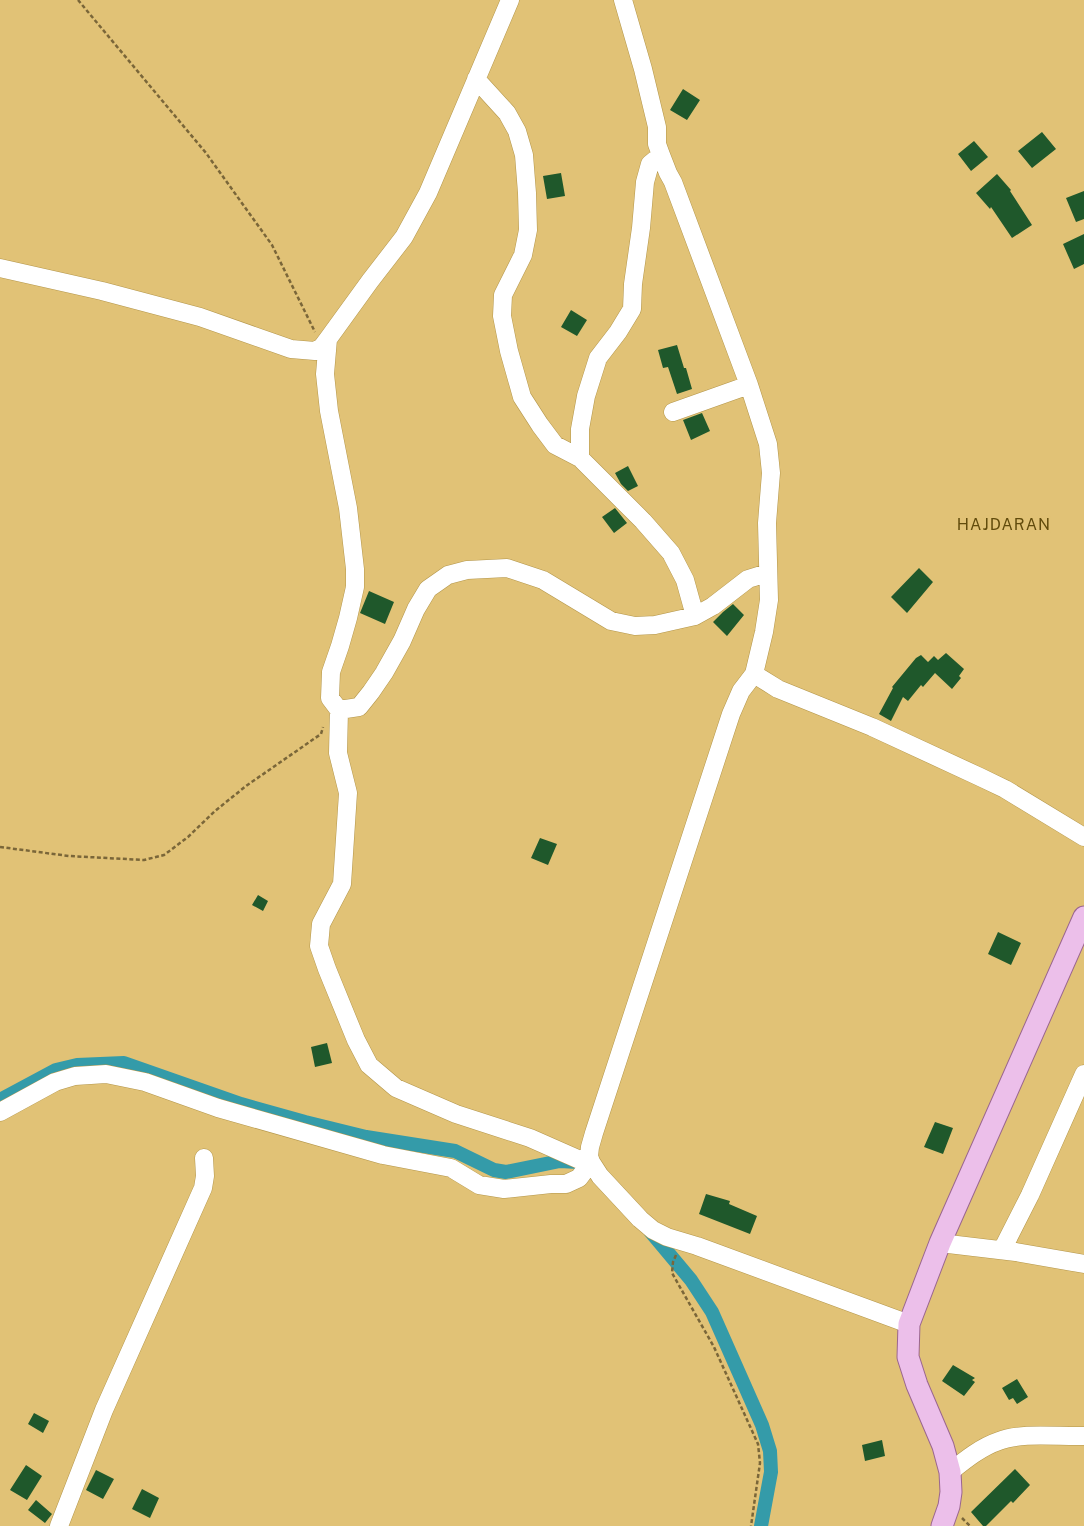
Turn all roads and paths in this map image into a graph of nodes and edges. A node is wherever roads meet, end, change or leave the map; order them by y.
1 (78, 0) edge
2 (510, 0) edge
3 (623, 0) edge
4 (476, 79) junction
5 (661, 155) junction
6 (0, 268) edge
7 (325, 343) junction
8 (749, 385) junction
9 (673, 412) dead end
10 (580, 458) junction
11 (768, 573) junction
12 (696, 616) junction
13 (754, 674) junction
14 (340, 710) junction
15 (323, 725) dead end
16 (1084, 837) edge
17 (0, 847) edge
18 (1084, 917) edge
19 (1084, 1074) edge
20 (0, 1112) edge
21 (204, 1158) dead end
22 (586, 1168) junction
23 (940, 1243) junction
24 (1002, 1250) junction
25 (677, 1252) dead end
26 (1084, 1264) edge
27 (909, 1324) junction
28 (1084, 1436) edge
29 (950, 1472) junction
30 (59, 1526) edge
31 (751, 1526) edge
32 (942, 1526) edge

1 - 7 path
2 - 4 street
3 - 5 street
4 - 7 street
4 - 10 street
5 - 8 street
5 - 10 street
6 - 7 street
7 - 14 street
8 - 9 street
8 - 11 street
10 - 12 street
11 - 12 street
11 - 13 street
12 - 14 street
13 - 16 street
13 - 22 street
14 - 22 street
15 - 17 path
18 - 23 main road
19 - 24 street
20 - 22 street
21 - 30 street
22 - 27 street
23 - 24 street
23 - 27 main road
24 - 26 street
25 - 31 path
27 - 29 main road
28 - 29 street
29 - 32 main road

